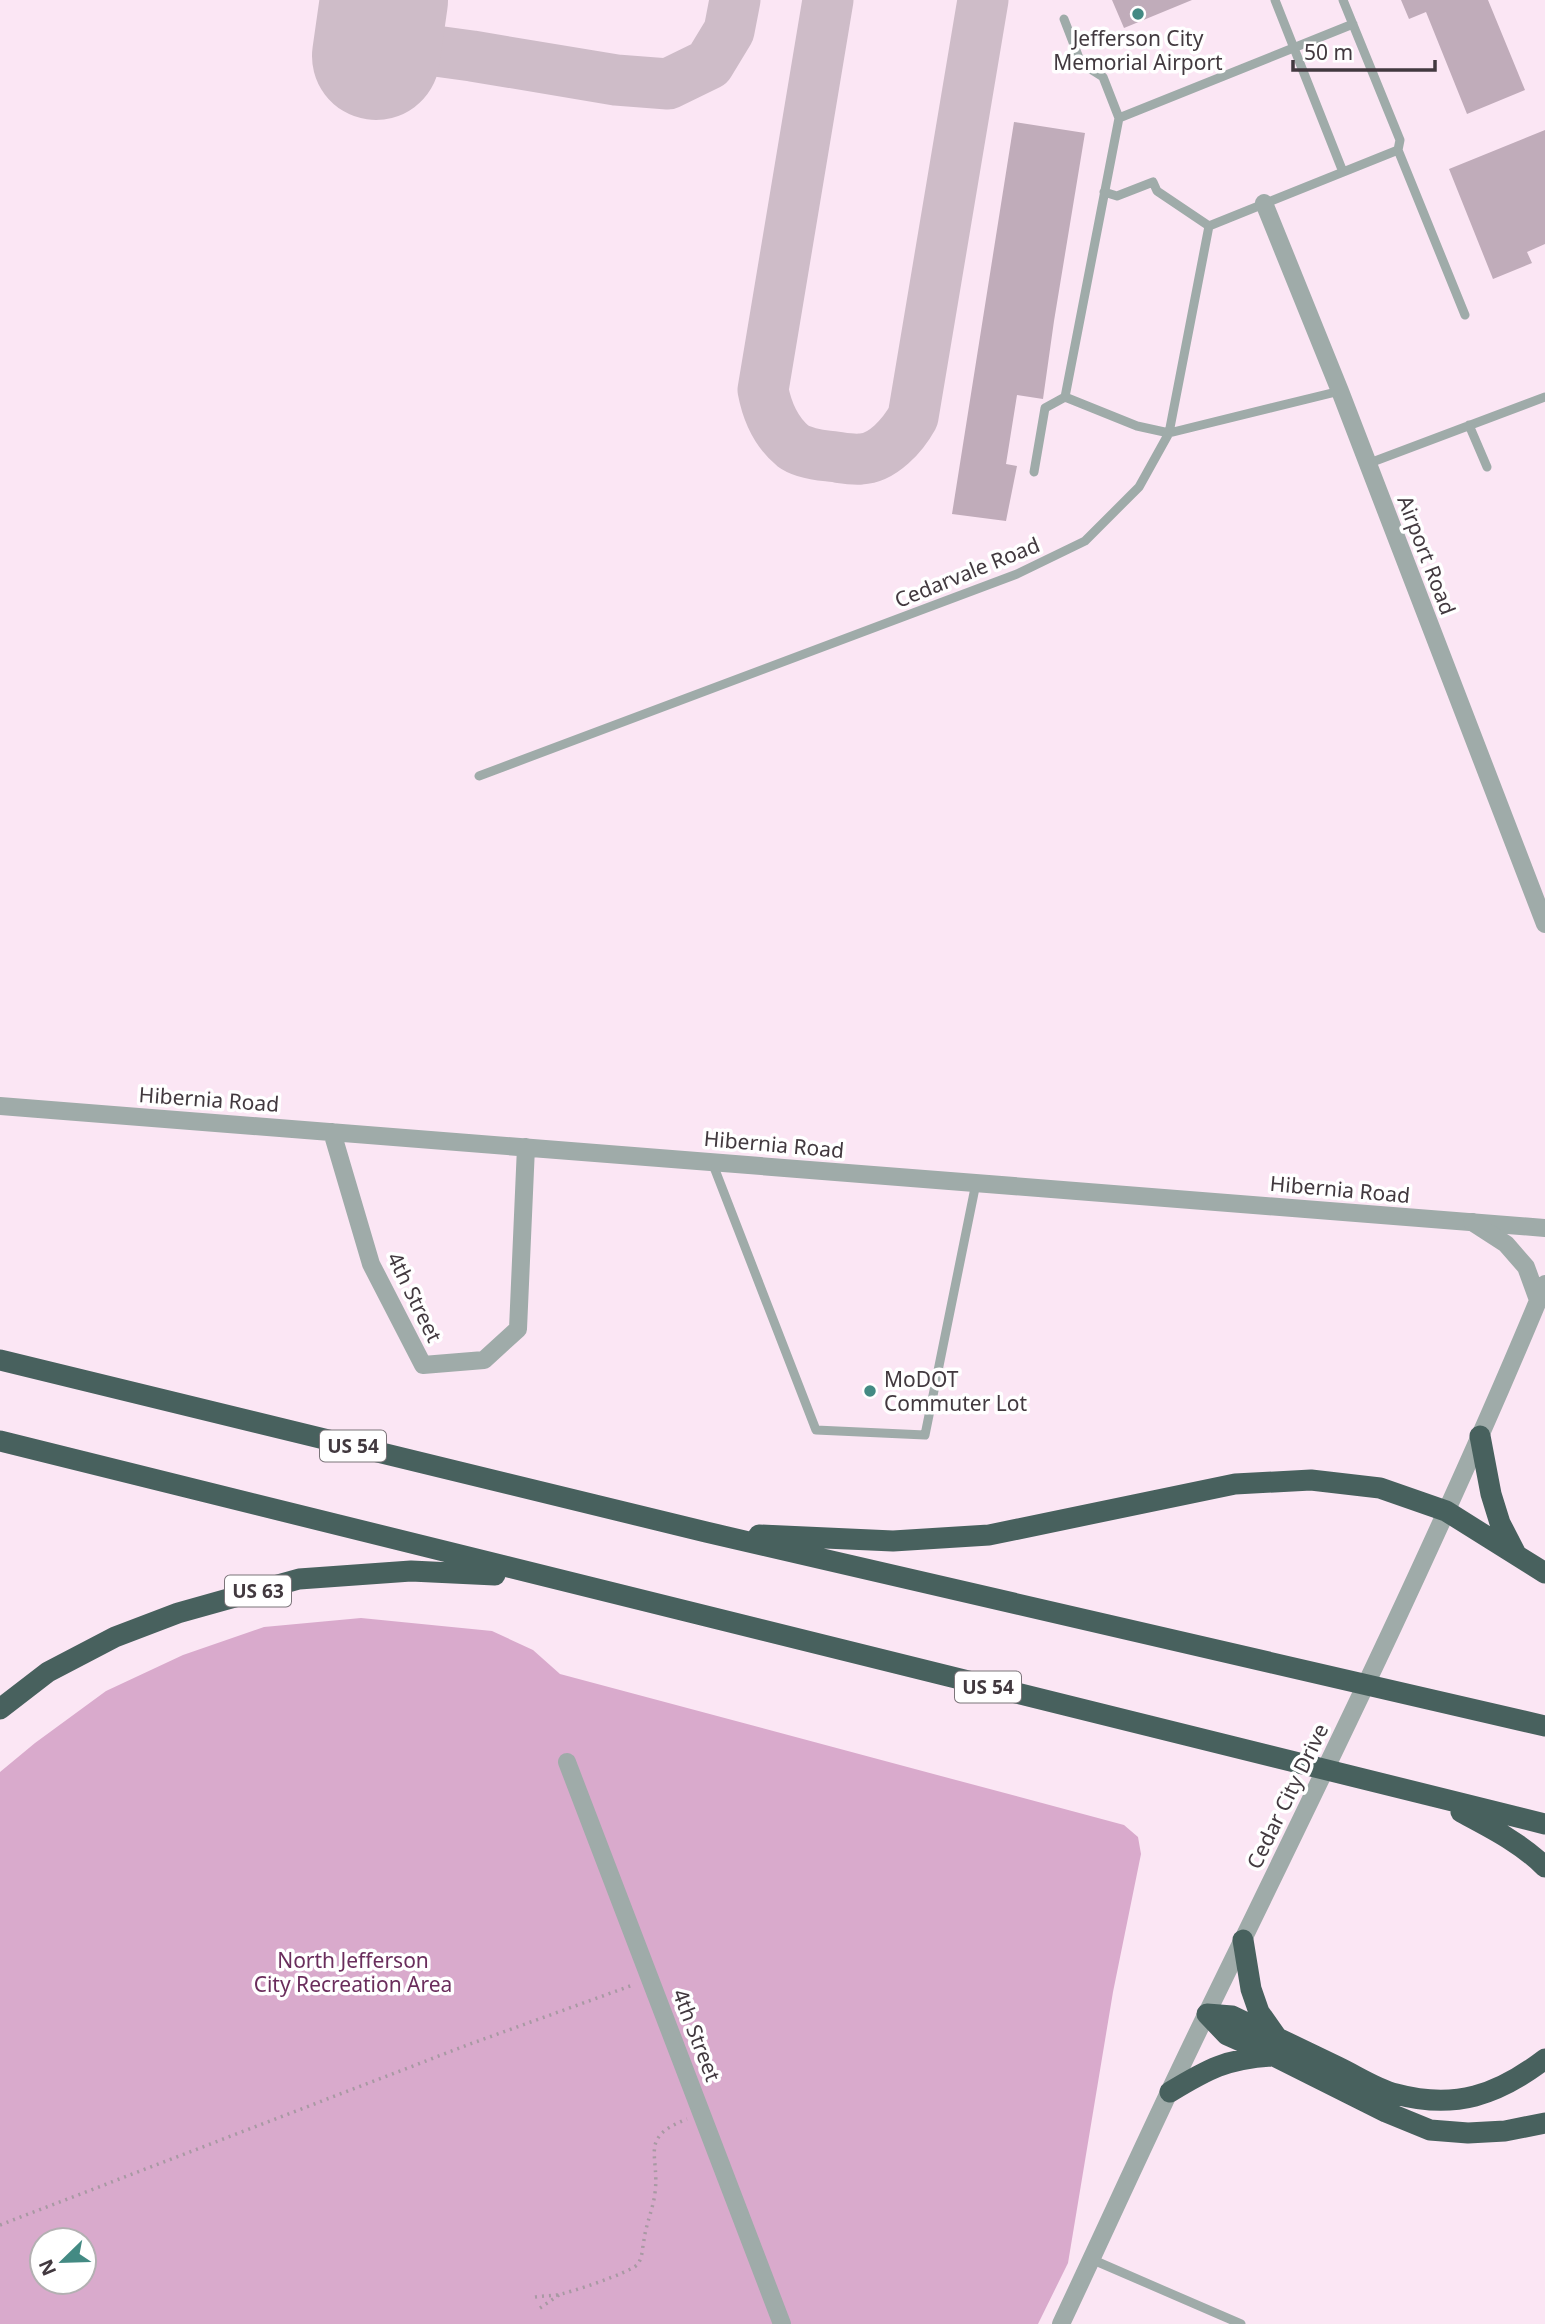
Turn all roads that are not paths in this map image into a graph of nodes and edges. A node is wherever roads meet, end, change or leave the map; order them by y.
1 (1275, 0) edge
2 (1343, 0) edge
3 (1063, 19) dead end
4 (1353, 24) junction
5 (1294, 47) junction
6 (1119, 118) junction
7 (1398, 150) junction
8 (1343, 172) junction
9 (1104, 192) junction
10 (1264, 203) junction
11 (1209, 226) junction
12 (1465, 315) dead end
13 (1340, 391) junction
14 (1065, 397) junction
15 (1545, 397) edge
16 (1469, 425) junction
17 (1169, 433) junction
18 (1367, 464) junction
19 (1487, 467) dead end
20 (1034, 471) dead end
21 (478, 776) dead end
22 (1545, 924) edge
23 (0, 1106) edge
24 (332, 1132) junction
25 (526, 1147) junction
26 (712, 1162) junction
27 (976, 1183) junction
28 (1472, 1222) junction
29 (1545, 1228) edge
30 (1543, 1293) edge
31 (0, 1360) edge
32 (1480, 1436) junction
33 (0, 1441) edge
34 (1446, 1511) junction
35 (706, 1532) junction
36 (1516, 1555) junction
37 (1545, 1573) edge
38 (542, 1577) junction
39 (0, 1709) edge
40 (1545, 1726) edge
41 (567, 1762) dead end
42 (1434, 1798) junction
43 (1545, 1824) edge
44 (1545, 1867) edge
45 (1243, 1940) junction
46 (1207, 2014) junction
47 (1276, 2047) junction
48 (1545, 2059) edge
49 (1170, 2092) junction
50 (1545, 2123) edge
51 (1091, 2259) junction
52 (782, 2324) edge
53 (1061, 2324) edge
54 (1241, 2324) edge

1 - 5 lane
2 - 4 lane
3 - 6 lane
4 - 5 lane
4 - 7 lane
5 - 6 lane
5 - 8 lane
6 - 9 lane
7 - 8 lane
7 - 12 lane
8 - 10 lane
9 - 11 lane
9 - 14 lane
10 - 11 lane
10 - 13 street, Airport Road
11 - 17 lane, Cedarvale Road
13 - 17 lane
13 - 18 street, Airport Road
14 - 17 lane
14 - 20 lane
15 - 16 lane
16 - 18 lane
16 - 19 lane
17 - 21 lane, Cedarvale Road
18 - 22 street, Airport Road
23 - 24 street, Hibernia Road
24 - 25 street, Hibernia Road
24 - 25 street, 4th Street
25 - 26 street, Hibernia Road
26 - 27 street, Hibernia Road
26 - 27 lane
27 - 28 street, Hibernia Road
28 - 29 street, Hibernia Road
28 - 30 street
30 - 32 street, Cedar City Drive
31 - 35 highway, US 54
32 - 34 street, Cedar City Drive
32 - 36 highway
33 - 38 highway, US 54
34 - 35 highway
34 - 36 highway
34 - 45 street, Cedar City Drive
35 - 40 highway, US 54
36 - 37 highway
38 - 39 highway, US 63
38 - 42 highway, US 54
41 - 52 street, 4th Street
42 - 43 highway, US 54
42 - 44 highway
45 - 46 street, Cedar City Drive
45 - 47 highway
46 - 47 highway
46 - 49 street, Cedar City Drive
47 - 48 highway
47 - 49 highway
47 - 50 highway
49 - 51 street, Cedar City Drive
51 - 53 street, Cedar City Drive
51 - 54 lane

